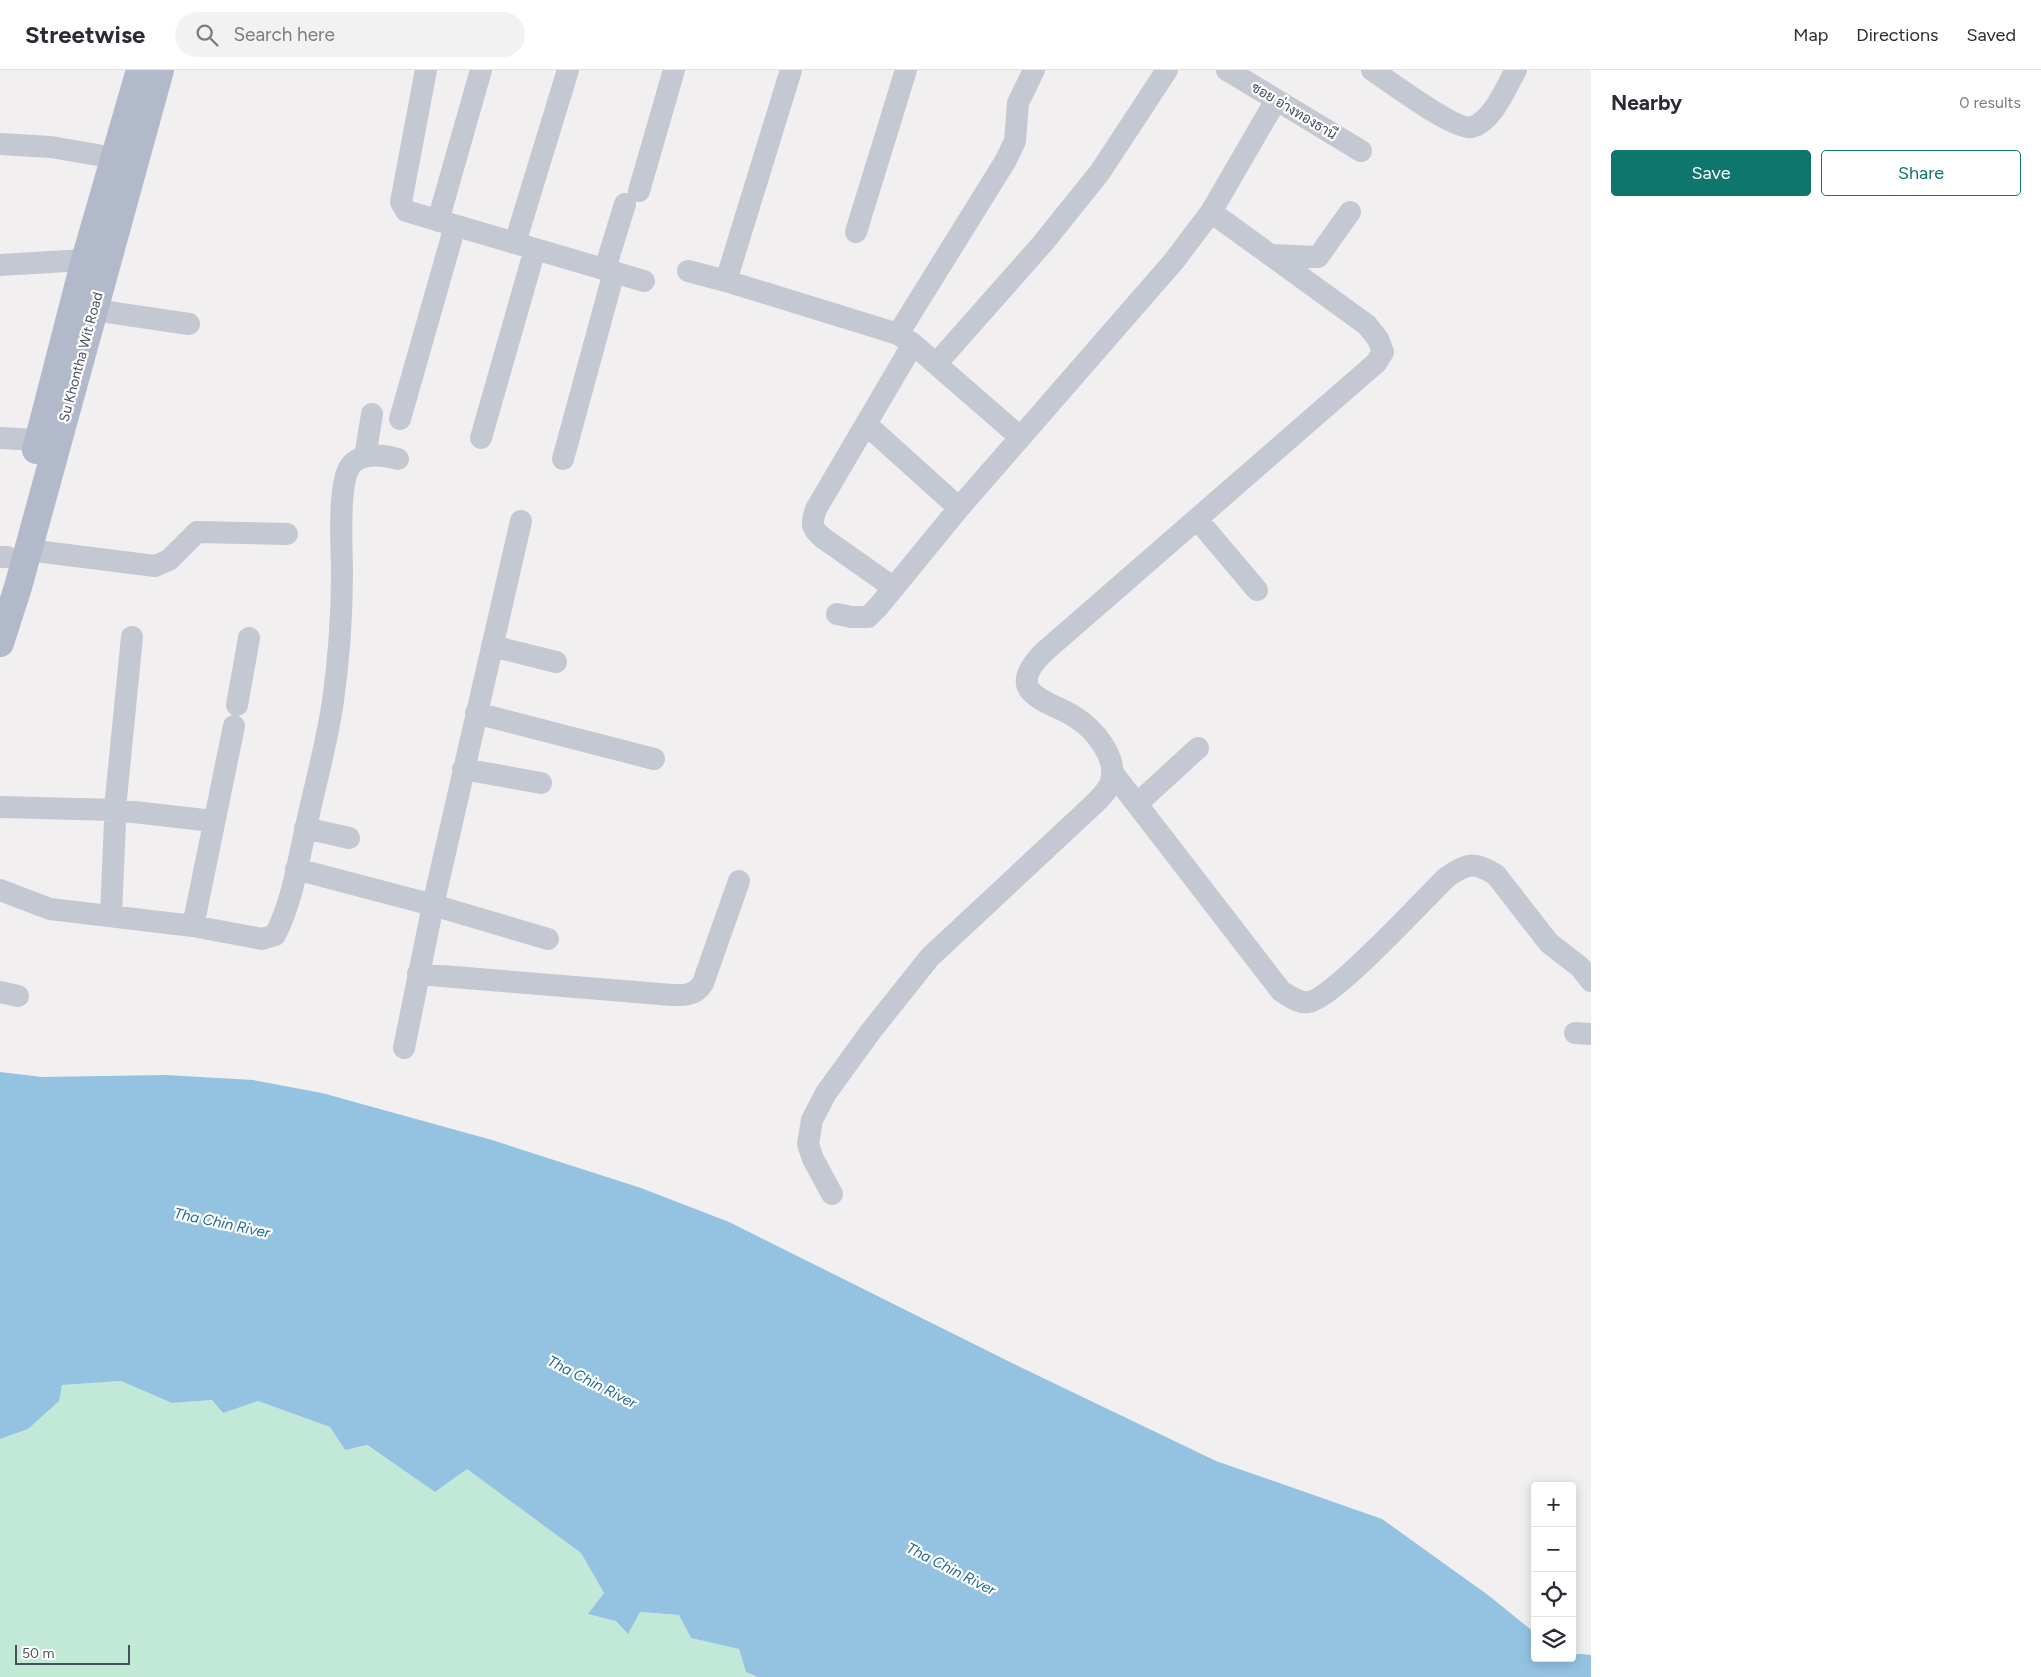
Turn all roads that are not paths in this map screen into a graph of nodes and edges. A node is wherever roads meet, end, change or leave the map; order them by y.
1 (140, 70) edge
2 (160, 70) edge
3 (426, 70) edge
4 (481, 70) edge
5 (568, 70) edge
6 (674, 70) edge
7 (790, 70) edge
8 (906, 70) edge
9 (1034, 70) edge
10 (1167, 70) edge
11 (1227, 70) edge
12 (1372, 70) edge
13 (1516, 70) edge
14 (1276, 100) junction
15 (0, 144) edge
16 (1361, 152) dead end
17 (115, 158) junction
18 (1211, 212) junction
19 (1350, 212) dead end
20 (447, 223) junction
21 (856, 232) dead end
22 (525, 246) junction
23 (1271, 256) junction
24 (97, 259) junction
25 (0, 265) edge
26 (610, 271) junction
27 (688, 271) dead end
28 (644, 281) dead end
29 (726, 281) junction
30 (94, 310) junction
31 (189, 324) dead end
32 (906, 339) junction
33 (74, 347) junction
34 (936, 364) junction
35 (372, 414) dead end
36 (400, 418) dead end
37 (867, 425) junction
38 (1020, 437) junction
39 (0, 438) edge
40 (481, 438) dead end
41 (39, 440) junction
42 (366, 457) junction
43 (398, 458) dead end
44 (563, 459) dead end
45 (959, 508) junction
46 (1197, 519) junction
47 (521, 521) dead end
48 (287, 534) dead end
49 (12, 555) edge
50 (0, 584) edge
51 (894, 588) junction
52 (1257, 590) dead end
53 (5, 609) edge
54 (837, 614) dead end
55 (132, 637) dead end
56 (249, 638) dead end
57 (0, 643) edge
58 (492, 646) junction
59 (556, 662) dead end
60 (476, 713) junction
61 (1198, 748) dead end
62 (654, 759) dead end
63 (463, 769) junction
64 (1112, 772) junction
65 (541, 783) dead end
66 (1137, 804) junction
67 (0, 807) edge
68 (116, 810) junction
69 (213, 821) junction
70 (305, 828) junction
71 (348, 838) dead end
72 (296, 870) junction
73 (739, 881) dead end
74 (0, 890) edge
75 (433, 905) junction
76 (111, 915) junction
77 (193, 926) junction
78 (548, 938) dead end
79 (418, 974) junction
80 (1591, 981) edge
81 (404, 1048) dead end
82 (832, 1194) dead end

1 - 17 main road, Su Khontha Wit Road
2 - 24 main road, Su Khontha Wit Road
3 - 20 street
4 - 20 street
5 - 22 street
6 - 26 street
7 - 29 street
8 - 21 street
9 - 32 street
10 - 34 street
11 - 14 street, ซอย อ่างทองธานี
12 - 13 street
14 - 16 street, ซอย อ่างทองธานี
14 - 18 street
15 - 17 street
17 - 24 main road, Su Khontha Wit Road
18 - 23 street
18 - 38 street
19 - 23 street
20 - 22 street
20 - 36 street
22 - 26 street
22 - 40 street
23 - 46 street
24 - 25 street
24 - 30 main road, Su Khontha Wit Road
24 - 33 main road, Su Khontha Wit Road
26 - 28 street
26 - 44 street
27 - 29 street
29 - 32 street
30 - 31 street
30 - 33 main road, Su Khontha Wit Road
32 - 34 street
32 - 37 street
33 - 41 main road, Su Khontha Wit Road
33 - 49 main road, Su Khontha Wit Road
34 - 38 street
35 - 42 street
37 - 45 street
37 - 51 street
38 - 45 street
39 - 41 street
41 - 49 main road, Su Khontha Wit Road
42 - 43 street
42 - 70 street
45 - 51 street
46 - 52 street
46 - 64 street
47 - 58 street
48 - 49 street
49 - 50 main road, Su Khontha Wit Road
49 - 53 main road, Su Khontha Wit Road
51 - 54 street
53 - 57 main road, Su Khontha Wit Road
55 - 68 street
56 - 69 street
58 - 59 street
58 - 60 street
60 - 62 street
60 - 63 street
61 - 66 street
63 - 65 street
63 - 75 street
64 - 66 street
64 - 82 street
66 - 80 street
67 - 68 street
68 - 69 street
68 - 76 street
69 - 77 street
70 - 71 street
70 - 72 street
72 - 75 street
72 - 77 street
73 - 79 street
74 - 76 street
75 - 78 street
75 - 79 street
76 - 77 street
79 - 81 street

